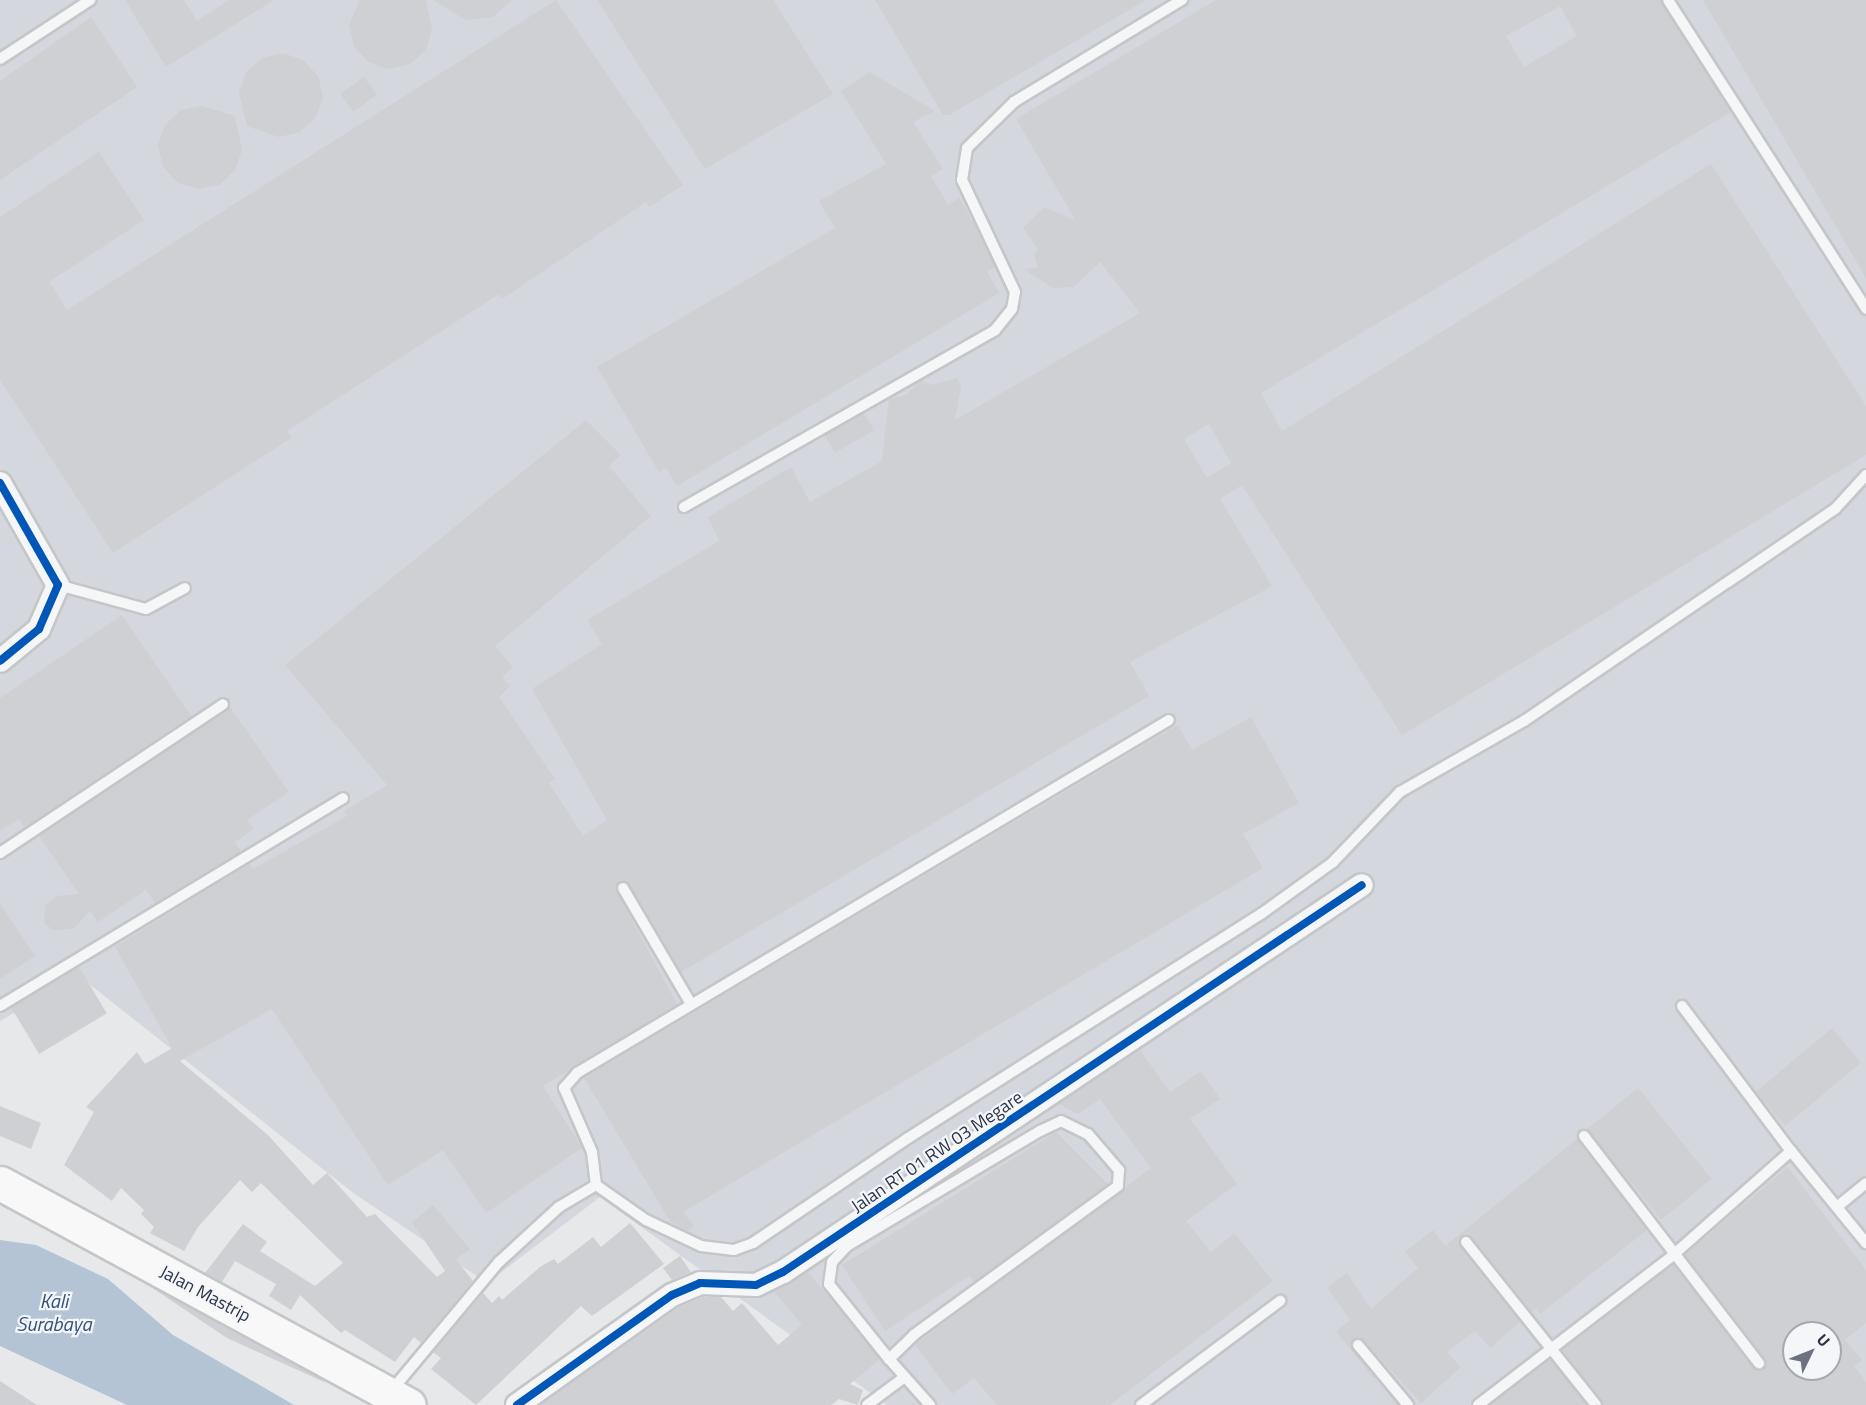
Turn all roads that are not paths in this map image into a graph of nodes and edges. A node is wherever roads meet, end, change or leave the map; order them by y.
1 (90, 0) edge
2 (1182, 0) edge
3 (1668, 0) edge
4 (0, 59) edge
5 (1866, 309) edge
6 (1866, 475) edge
7 (0, 483) edge
8 (684, 507) dead end
9 (58, 585) junction
10 (185, 588) dead end
11 (0, 661) edge
12 (223, 704) dead end
13 (1169, 720) dead end
14 (343, 798) dead end
15 (0, 853) edge
16 (1362, 885) dead end
17 (623, 888) dead end
18 (691, 1004) junction
19 (0, 1006) edge
20 (1682, 1006) dead end
21 (1584, 1136) dead end
22 (1791, 1151) junction
23 (0, 1183) edge
24 (1866, 1183) edge
25 (596, 1185) junction
26 (1838, 1206) junction
27 (1466, 1242) dead end
28 (1866, 1244) edge
29 (1672, 1256) junction
30 (1280, 1301) dead end
31 (1358, 1345) dead end
32 (1551, 1348) junction
33 (889, 1359) junction
34 (1759, 1363) dead end
35 (902, 1379) junction
36 (399, 1399) edge
37 (517, 1405) edge
38 (867, 1405) edge
39 (930, 1405) edge
40 (1141, 1405) edge
41 (1408, 1405) edge
42 (1478, 1405) edge
43 (1596, 1405) edge

1 - 4 lane
2 - 8 lane
3 - 5 lane
6 - 25 lane
7 - 9 street
9 - 10 lane
9 - 11 street
12 - 15 lane
13 - 18 lane
14 - 19 lane
16 - 37 street, Jalan RT 01 RW 03 Megare
17 - 18 lane
18 - 25 lane
20 - 22 lane
21 - 29 lane
22 - 26 lane
22 - 29 lane
23 - 36 main road, Jalan Mastrip
24 - 26 lane
25 - 36 lane
26 - 28 lane
27 - 32 lane
29 - 32 lane
29 - 34 lane
30 - 40 lane
31 - 41 lane
32 - 42 lane
32 - 43 lane
33 - 33 lane
33 - 35 lane
35 - 38 lane
35 - 39 lane

